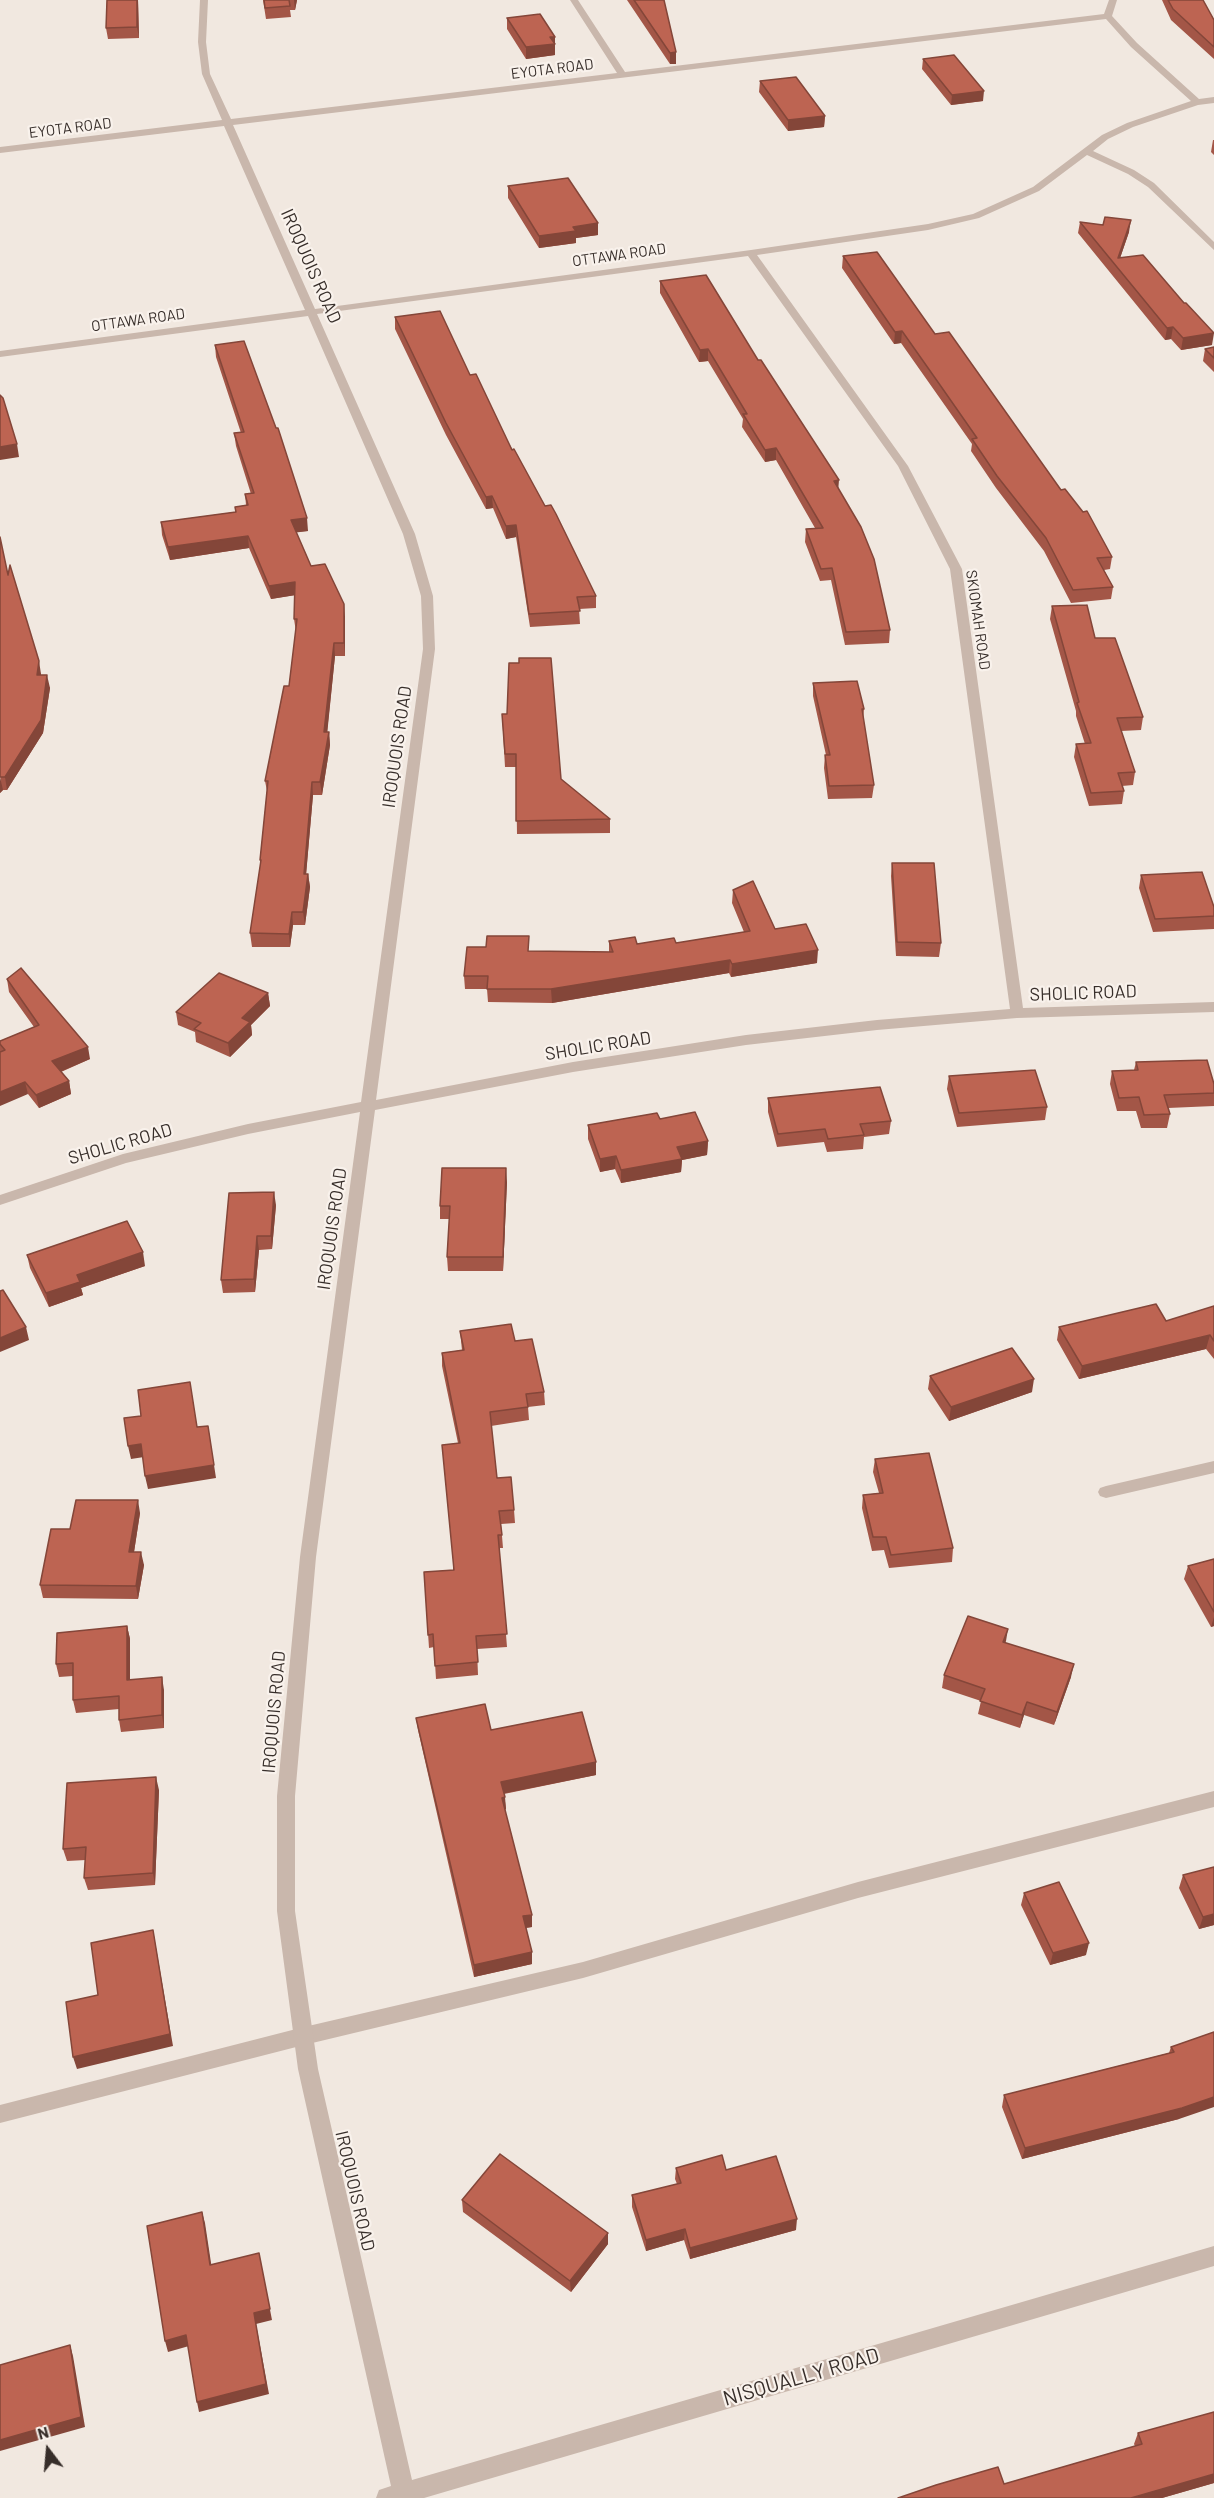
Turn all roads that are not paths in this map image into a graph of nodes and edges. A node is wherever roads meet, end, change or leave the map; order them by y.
1 (204, 0) edge
2 (574, 0) edge
3 (1113, 0) edge
4 (1108, 16) junction
5 (622, 74) junction
6 (1214, 100) edge
7 (1197, 102) junction
8 (228, 123) junction
9 (0, 150) edge
10 (1086, 152) junction
11 (1214, 247) edge
12 (751, 253) junction
13 (309, 312) junction
14 (0, 354) edge
15 (1214, 1007) edge
16 (1017, 1013) junction
17 (369, 1106) junction
18 (0, 1200) edge
19 (1214, 1467) edge
20 (1106, 1492) dead end
21 (1214, 1799) edge
22 (303, 2036) junction
23 (0, 2114) edge
24 (1214, 2256) edge
25 (399, 2496) edge

1 - 8 street, IROQUOIS ROAD
2 - 5 street
3 - 4 street
4 - 5 street, EYOTA ROAD
4 - 7 street
5 - 8 street, EYOTA ROAD
6 - 7 street, OTTAWA ROAD
7 - 10 street, OTTAWA ROAD
8 - 9 street, EYOTA ROAD
8 - 13 street, IROQUOIS ROAD
10 - 11 street
10 - 12 street, OTTAWA ROAD
12 - 13 street, OTTAWA ROAD
12 - 16 street, SKIOMAH ROAD
13 - 14 street, OTTAWA ROAD
13 - 17 street, IROQUOIS ROAD
15 - 16 street, SHOLIC ROAD
16 - 17 street, SHOLIC ROAD
17 - 18 street, SHOLIC ROAD
17 - 22 street, IROQUOIS ROAD
19 - 20 street
21 - 22 street
22 - 23 street
22 - 25 street, IROQUOIS ROAD
24 - 25 street, NISQUALLY ROAD

